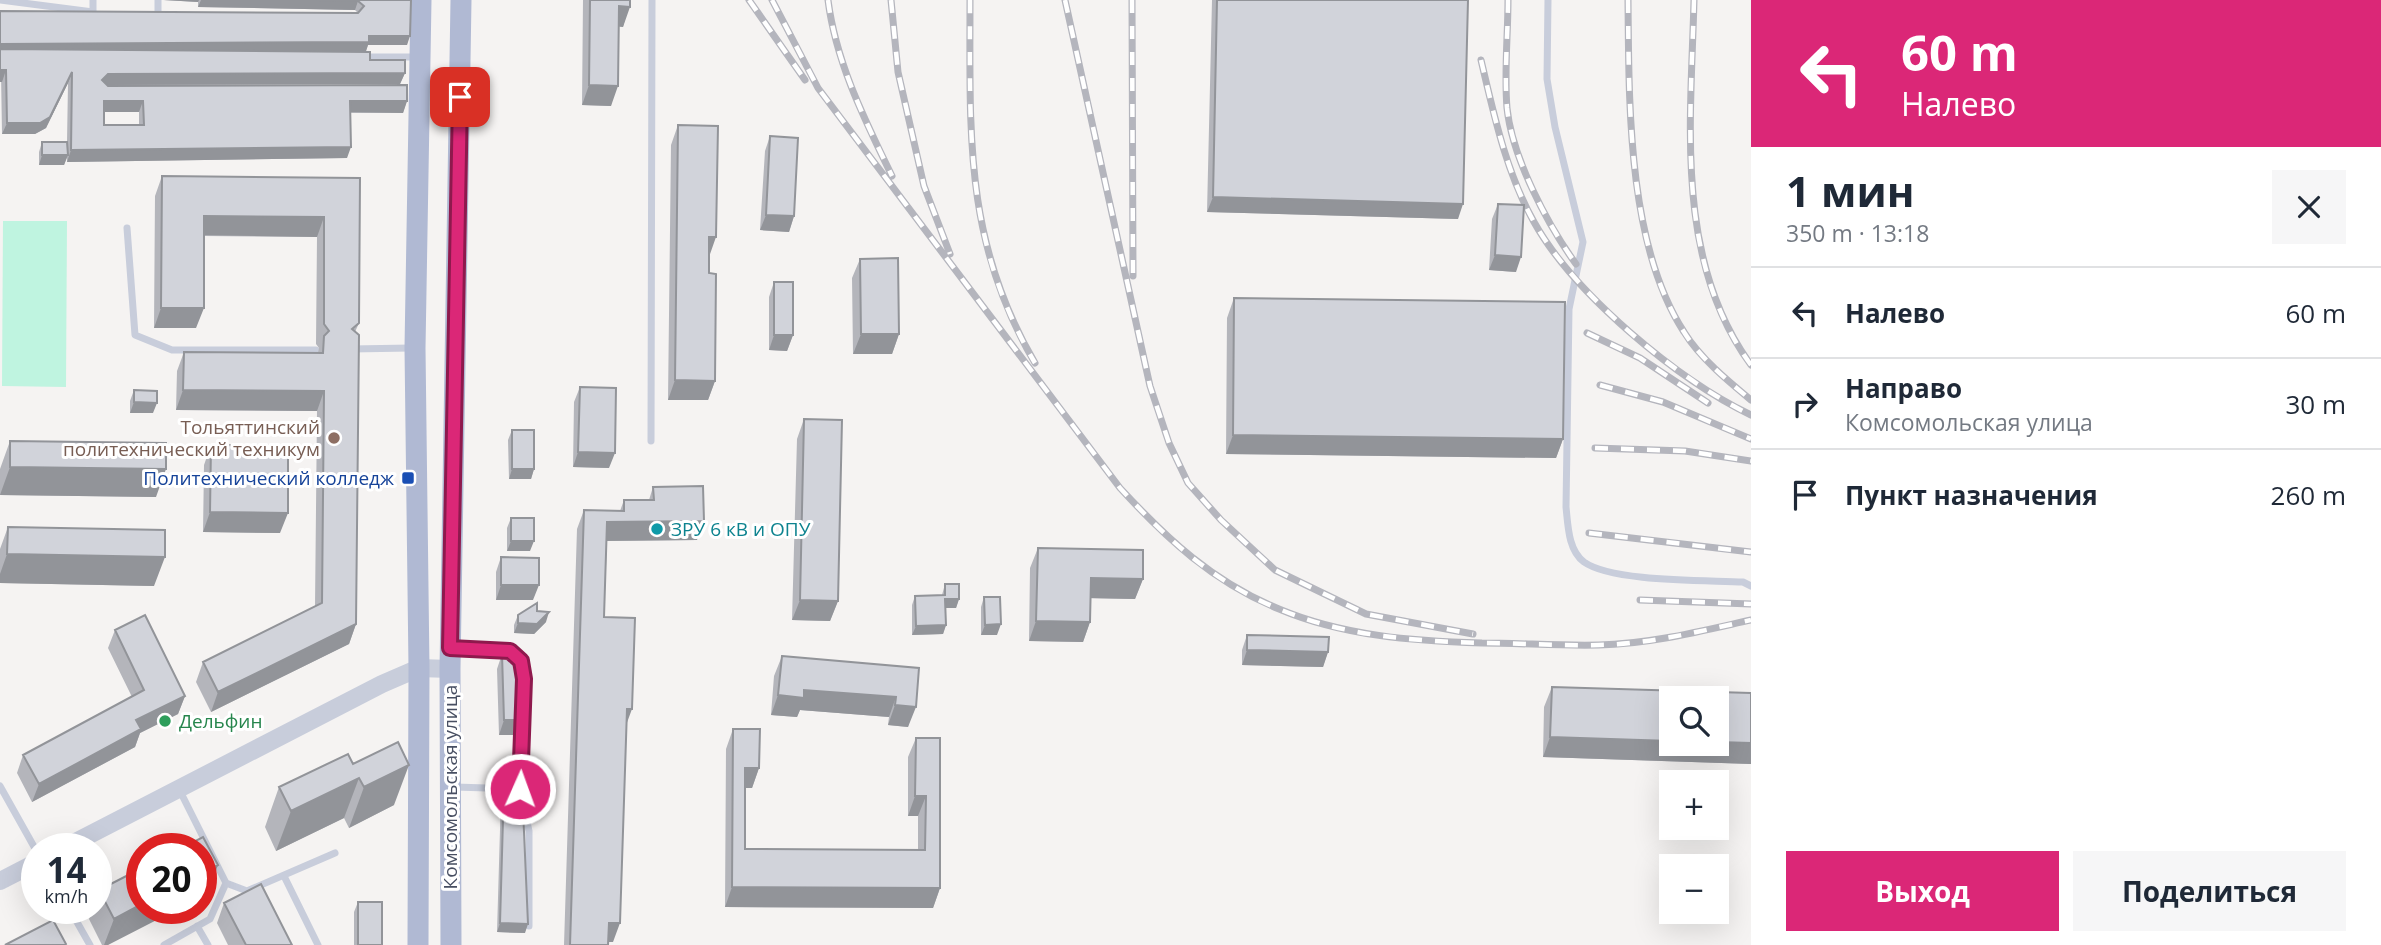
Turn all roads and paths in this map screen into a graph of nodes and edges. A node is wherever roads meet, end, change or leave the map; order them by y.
1 (93, 0) edge
2 (158, 0) edge
3 (421, 0) edge
4 (461, 0) edge
5 (652, 0) edge
6 (1548, 0) edge
7 (0, 1) edge
8 (20, 1) edge
9 (93, 12) junction
10 (106, 13) edge
11 (145, 13) edge
12 (158, 13) junction
13 (171, 13) edge
14 (350, 57) edge
15 (420, 57) junction
16 (127, 228) dead end
17 (415, 348) junction
18 (351, 349) edge
19 (316, 350) edge
20 (651, 441) dead end
21 (1751, 586) edge
22 (450, 648) junction
23 (419, 668) junction
24 (450, 670) junction
25 (450, 787) junction
26 (1, 788) edge
27 (179, 789) junction
28 (520, 789) junction
29 (26, 833) edge
30 (93, 833) edge
31 (335, 853) dead end
32 (21, 870) edge
33 (284, 876) junction
34 (0, 881) edge
35 (226, 883) junction
36 (78, 924) edge
37 (197, 926) junction
38 (528, 926) edge
39 (90, 945) edge
40 (164, 945) edge
41 (208, 945) edge
42 (318, 945) edge
43 (418, 945) edge
44 (451, 945) edge

1 - 9 lane
2 - 12 lane
3 - 15 main road, Комсомольская улица
4 - 22 main road, Комсомольская улица
5 - 20 lane
6 - 21 lane
7 - 8 lane
8 - 9 lane
9 - 10 lane
11 - 12 lane
12 - 13 lane
14 - 15 lane
15 - 17 main road, Комсомольская улица
16 - 19 lane
17 - 18 lane
17 - 23 main road, Комсомольская улица
22 - 24 main road, Комсомольская улица
22 - 28 lane
23 - 24 street
23 - 27 street
23 - 43 main road, Комсомольская улица
24 - 25 main road, Комсомольская улица
25 - 28 lane
25 - 44 main road, Комсомольская улица
26 - 29 lane
27 - 30 street
27 - 35 lane
28 - 38 lane
31 - 33 lane
32 - 34 street
33 - 35 lane
33 - 42 lane
35 - 37 lane
36 - 39 lane
37 - 40 lane
37 - 41 lane

